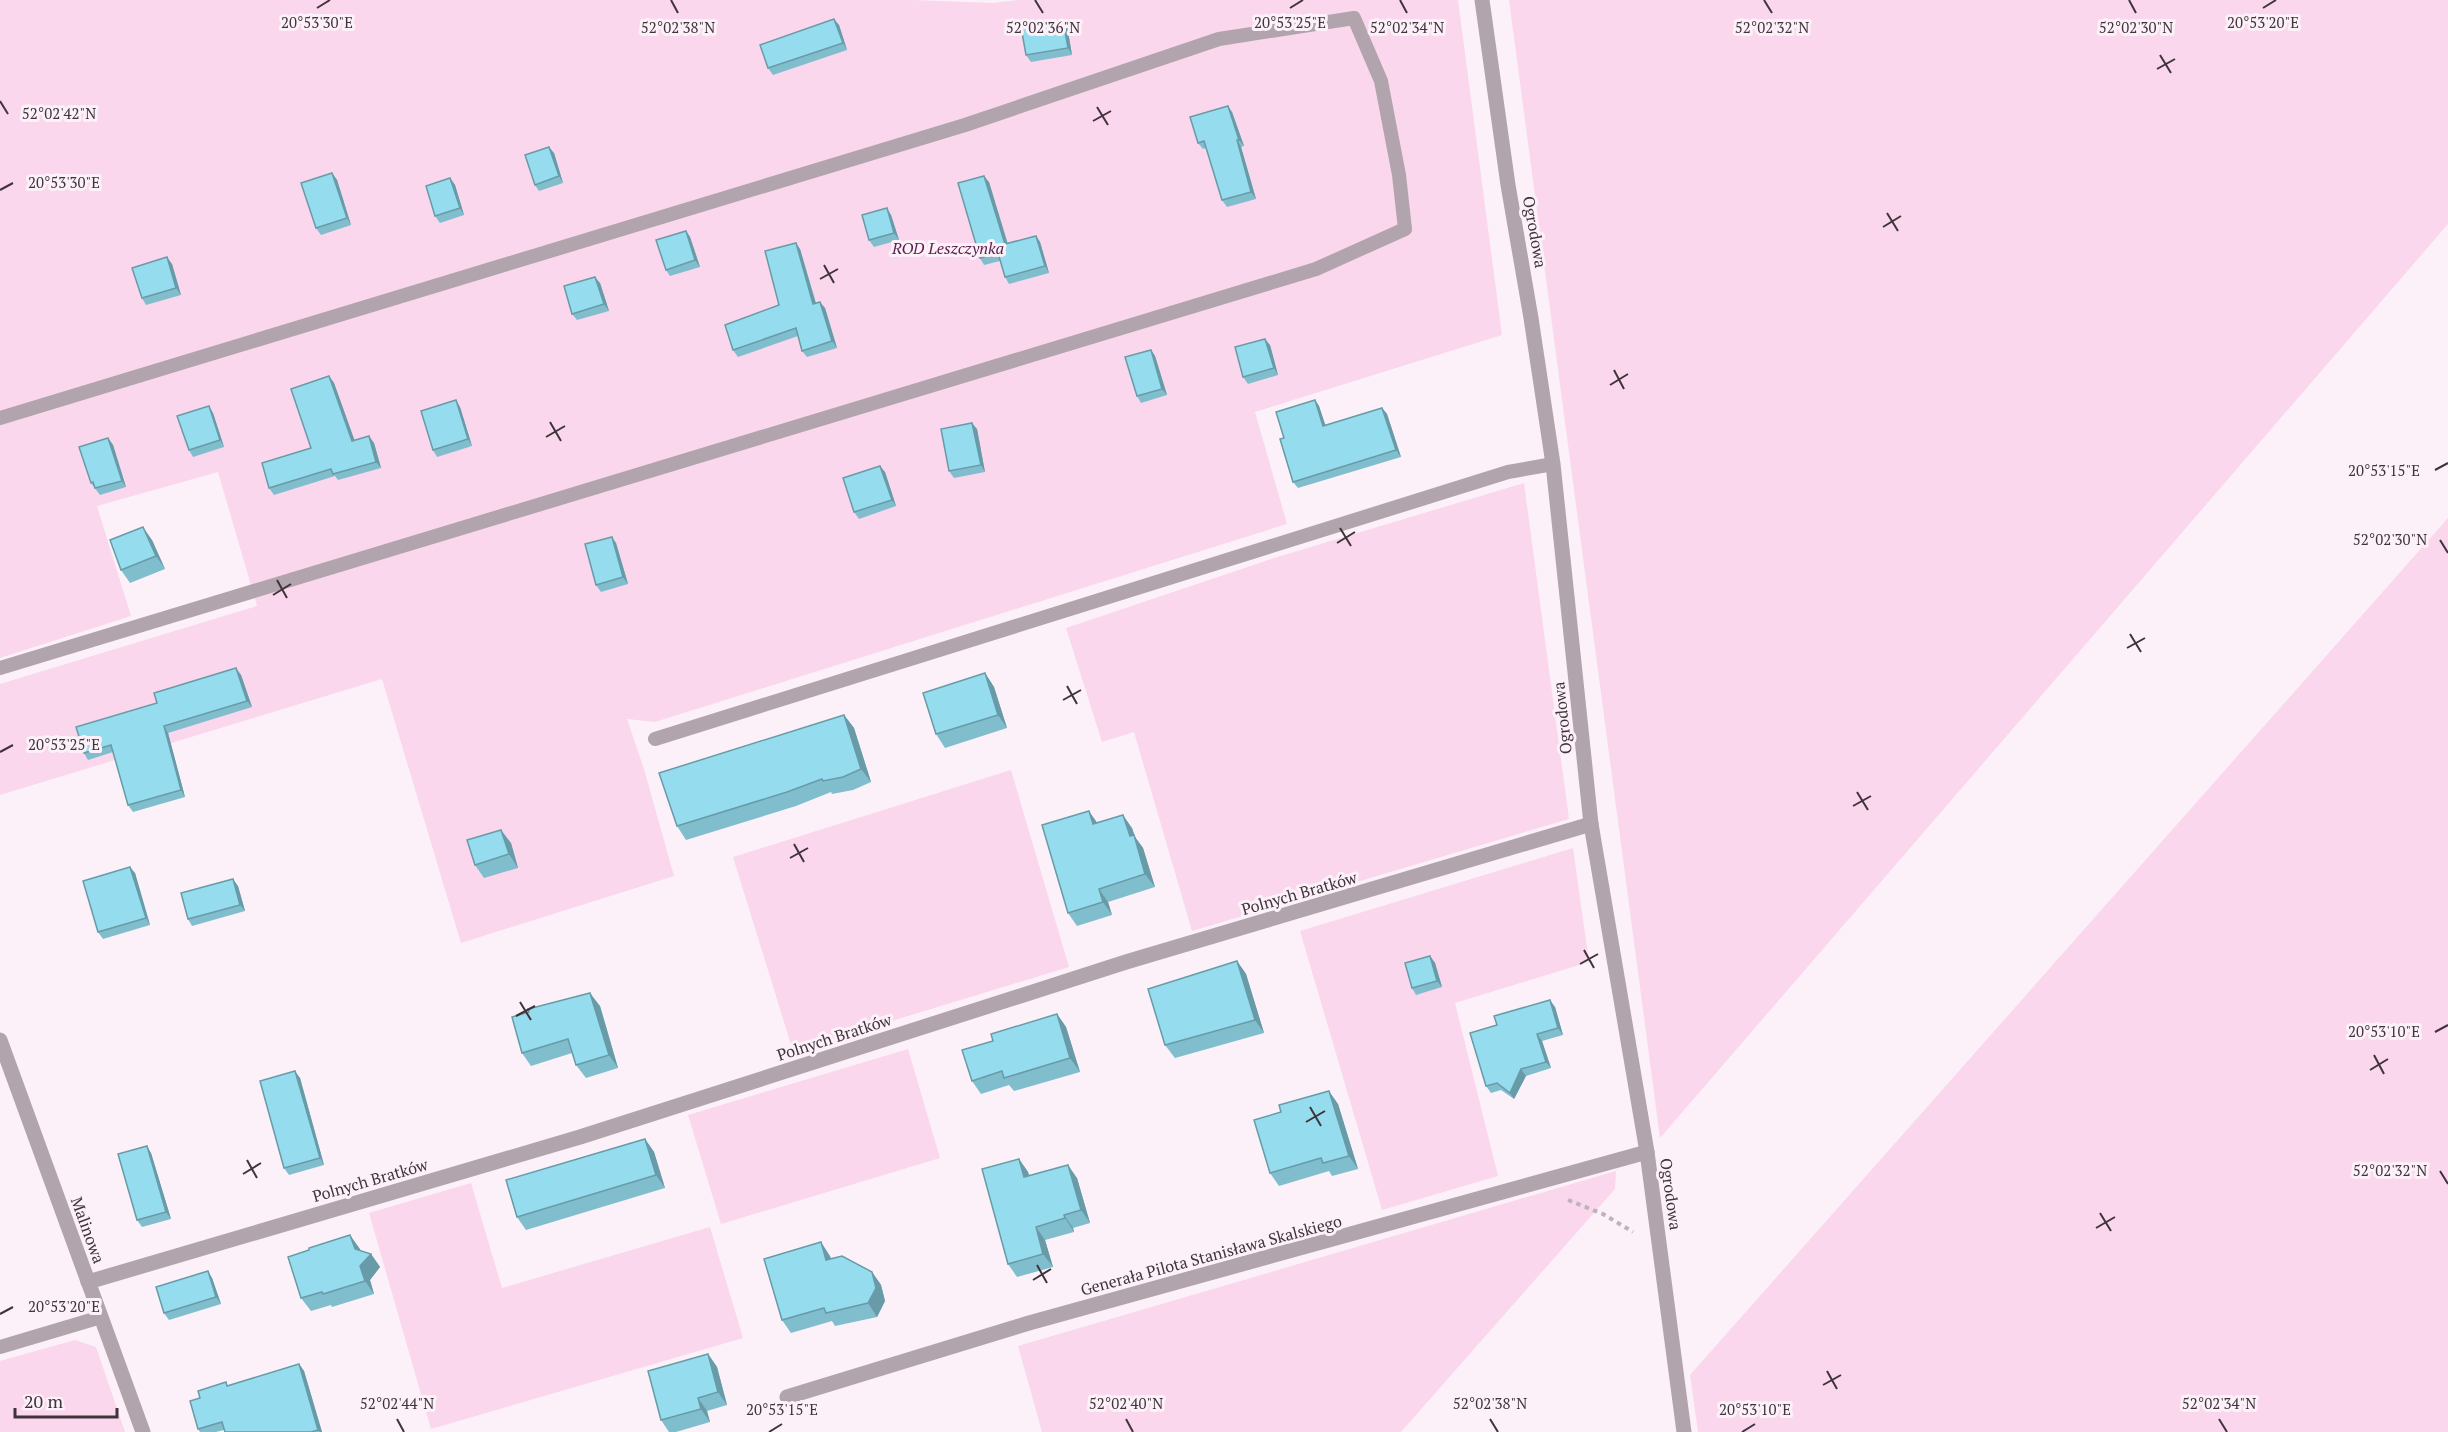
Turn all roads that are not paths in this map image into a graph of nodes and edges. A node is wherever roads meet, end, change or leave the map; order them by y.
1 (1482, 0) edge
2 (0, 418) edge
3 (1553, 464) junction
4 (0, 668) edge
5 (655, 739) dead end
6 (1591, 824) junction
7 (0, 1040) edge
8 (3, 1059) edge
9 (1647, 1152) junction
10 (88, 1282) junction
11 (100, 1317) junction
12 (0, 1347) edge
13 (787, 1397) dead end
14 (143, 1432) edge
15 (1684, 1432) edge

1 - 3 street, Ogrodowa
2 - 4 lane
3 - 5 lane
3 - 6 street, Ogrodowa
6 - 9 street, Ogrodowa
6 - 10 street, Polnych Bratków
7 - 8 street, Malinowa
8 - 10 street, Malinowa
9 - 13 street, Generała Pilota Stanisława Skalskiego
9 - 15 street, Ogrodowa
10 - 11 street, Malinowa
11 - 12 lane
11 - 14 street, Malinowa

